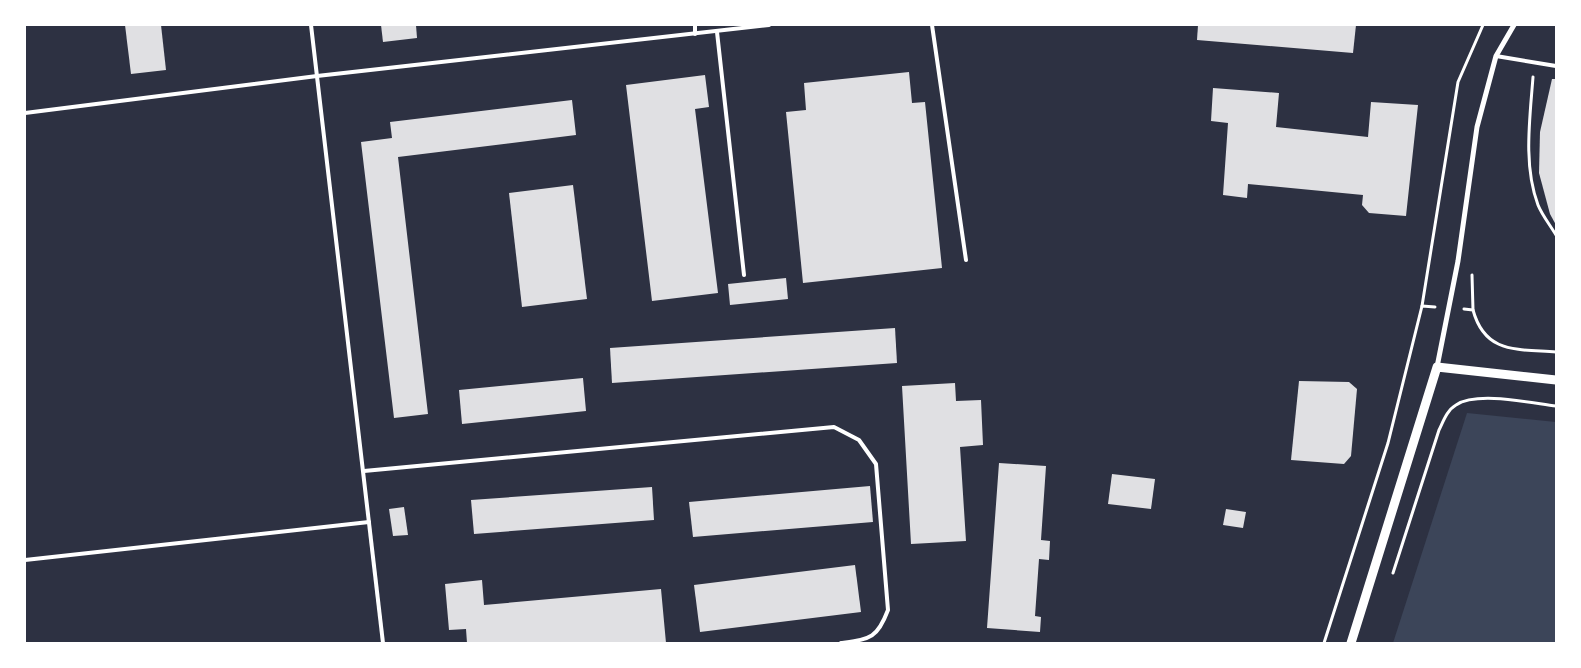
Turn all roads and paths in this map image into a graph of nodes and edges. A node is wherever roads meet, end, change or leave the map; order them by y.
1 (311, 25) edge
2 (695, 25) edge
3 (769, 25) edge
4 (932, 25) edge
5 (1483, 25) edge
6 (1514, 25) edge
7 (717, 32) junction
8 (696, 34) junction
9 (1496, 56) junction
10 (1534, 64) junction
11 (1556, 66) edge
12 (317, 76) junction
13 (25, 113) edge
14 (1556, 235) edge
15 (966, 260) dead end
16 (1472, 271) dead end
17 (744, 275) dead end
18 (1422, 306) dead end
19 (1474, 310) dead end
20 (1437, 367) junction
21 (1556, 380) edge
22 (1556, 406) edge
23 (364, 471) junction
24 (369, 522) junction
25 (25, 560) edge
26 (1391, 578) dead end
27 (383, 643) edge
28 (840, 643) edge
29 (1351, 643) edge

1 - 12 lane
2 - 8 lane
3 - 7 lane
4 - 15 lane
5 - 18 path
6 - 9 street
7 - 8 lane
7 - 17 lane
8 - 12 lane
9 - 10 lane
9 - 20 street
10 - 11 lane
10 - 14 path
12 - 13 lane
12 - 23 lane
16 - 19 path
20 - 21 street
20 - 29 street
22 - 26 path
23 - 24 lane
23 - 28 lane
24 - 25 lane
24 - 27 lane

